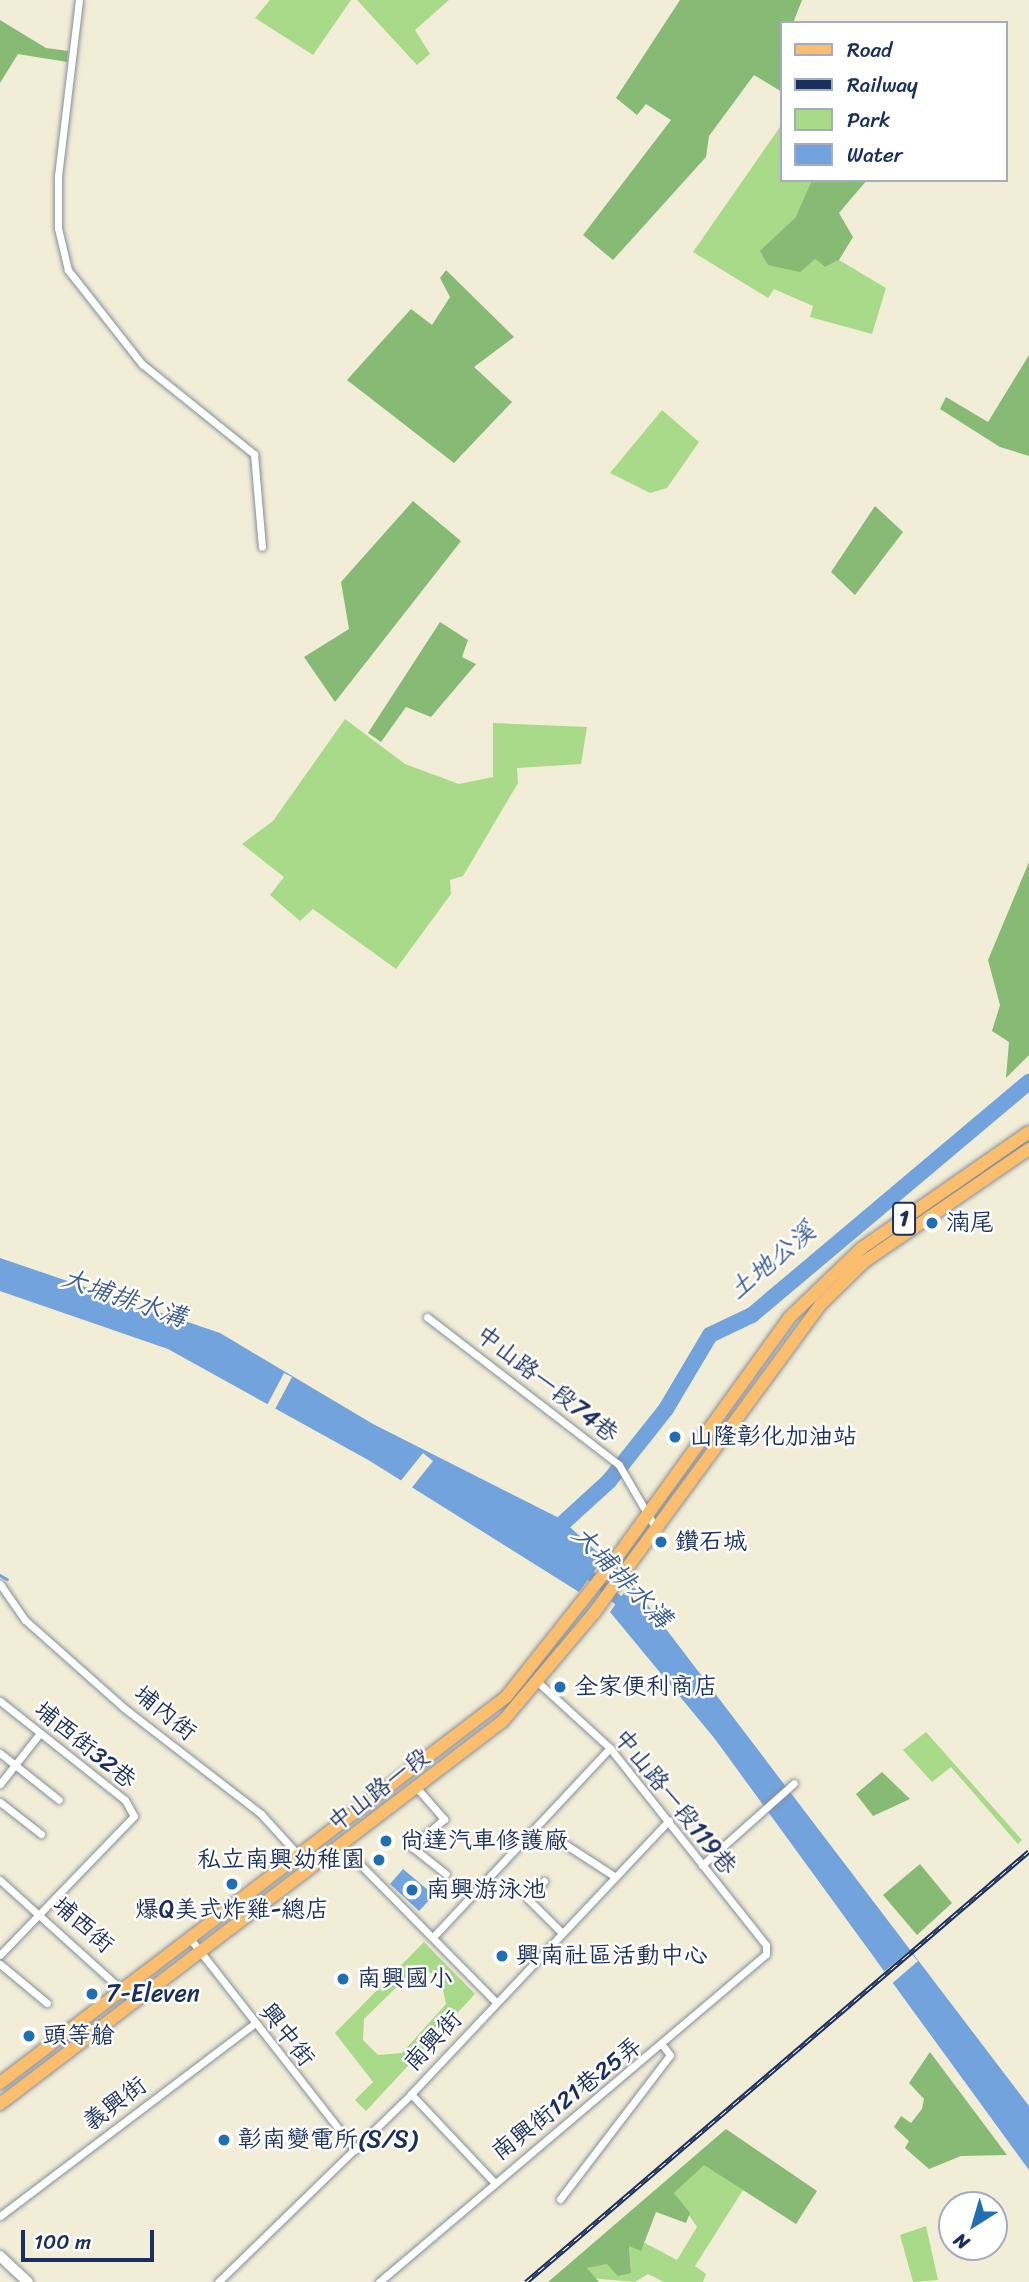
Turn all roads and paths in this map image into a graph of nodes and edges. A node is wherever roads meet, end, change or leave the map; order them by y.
1 (79, 0) edge
2 (262, 547) dead end
3 (1029, 1132) edge
4 (1029, 1149) edge
5 (427, 1317) dead end
6 (647, 1515) junction
7 (654, 1527) junction
8 (0, 1584) edge
9 (540, 1684) junction
10 (0, 1700) edge
11 (40, 1733) junction
12 (610, 1748) junction
13 (0, 1753) edge
14 (15, 1765) junction
15 (0, 1784) edge
16 (793, 1785) dead end
17 (416, 1787) junction
18 (59, 1800) dead end
19 (0, 1802) edge
20 (669, 1819) junction
21 (41, 1834) dead end
22 (556, 1839) dead end
23 (340, 1844) junction
24 (302, 1857) junction
25 (702, 1865) junction
26 (311, 1869) junction
27 (446, 1874) dead end
28 (614, 1877) junction
29 (0, 1880) edge
30 (544, 1881) dead end
31 (41, 1914) junction
32 (561, 1931) junction
33 (433, 1937) junction
34 (192, 1941) junction
35 (766, 1954) joint
36 (0, 1955) edge
37 (200, 1955) junction
38 (0, 1964) edge
39 (127, 1991) junction
40 (496, 2001) junction
41 (47, 2003) dead end
42 (137, 2003) junction
43 (254, 2024) junction
44 (664, 2046) junction
45 (0, 2083) edge
46 (411, 2094) junction
47 (0, 2104) edge
48 (355, 2150) junction
49 (493, 2181) junction
50 (560, 2199) dead end
51 (0, 2216) edge
52 (2, 2263) edge
53 (28, 2282) edge
54 (218, 2282) edge
55 (379, 2282) edge

1 - 2 street
3 - 6 main road, 1
4 - 7 main road, 1
5 - 6 street, 中山路一段74巷
6 - 7 street, 中山路一段74巷
6 - 24 main road, 中山路一段 / 1
7 - 9 main road, 中山路一段 / 1
8 - 24 street, 埔內街
9 - 12 street, 中山路一段119巷
9 - 17 main road, 中山路一段 / 1
10 - 11 street, 埔西街32巷
11 - 14 street
11 - 31 street, 埔西街32巷
12 - 20 street, 中山路一段119巷
12 - 33 street
13 - 14 street
14 - 15 street
14 - 18 street
16 - 25 street
17 - 23 main road, 中山路一段 / 1
17 - 27 street
19 - 21 street
20 - 25 street, 中山路一段119巷
20 - 28 street, 南興街
22 - 28 street
23 - 26 main road, 中山路一段 / 1
23 - 33 street
24 - 26 street, 埔內街
24 - 34 main road, 中山路一段 / 1
25 - 35 street, 中山路一段119巷
26 - 37 main road, 中山路一段 / 1
28 - 32 street, 南興街
29 - 31 street, 埔西街
30 - 32 street
31 - 36 street
31 - 39 street, 埔西街
32 - 40 street, 南興街
33 - 40 street
34 - 37 street, 興中街
34 - 39 main road, 中山路一段 / 1
35 - 44 street, 南興街121巷25弄
37 - 42 main road, 中山路一段 / 1
37 - 43 street, 興中街
38 - 41 street
39 - 42 street, 埔西街
39 - 45 main road, 中山路一段 / 1
40 - 46 street, 南興街
42 - 47 main road, 中山路一段 / 1
43 - 48 street, 興中街
43 - 51 street, 義興街
44 - 49 street, 南興街121巷25弄
44 - 50 street, 南興街121巷25弄
46 - 48 street, 南興街
46 - 49 street
48 - 54 street, 南興街
49 - 55 street, 南興街121巷25弄
52 - 53 street

